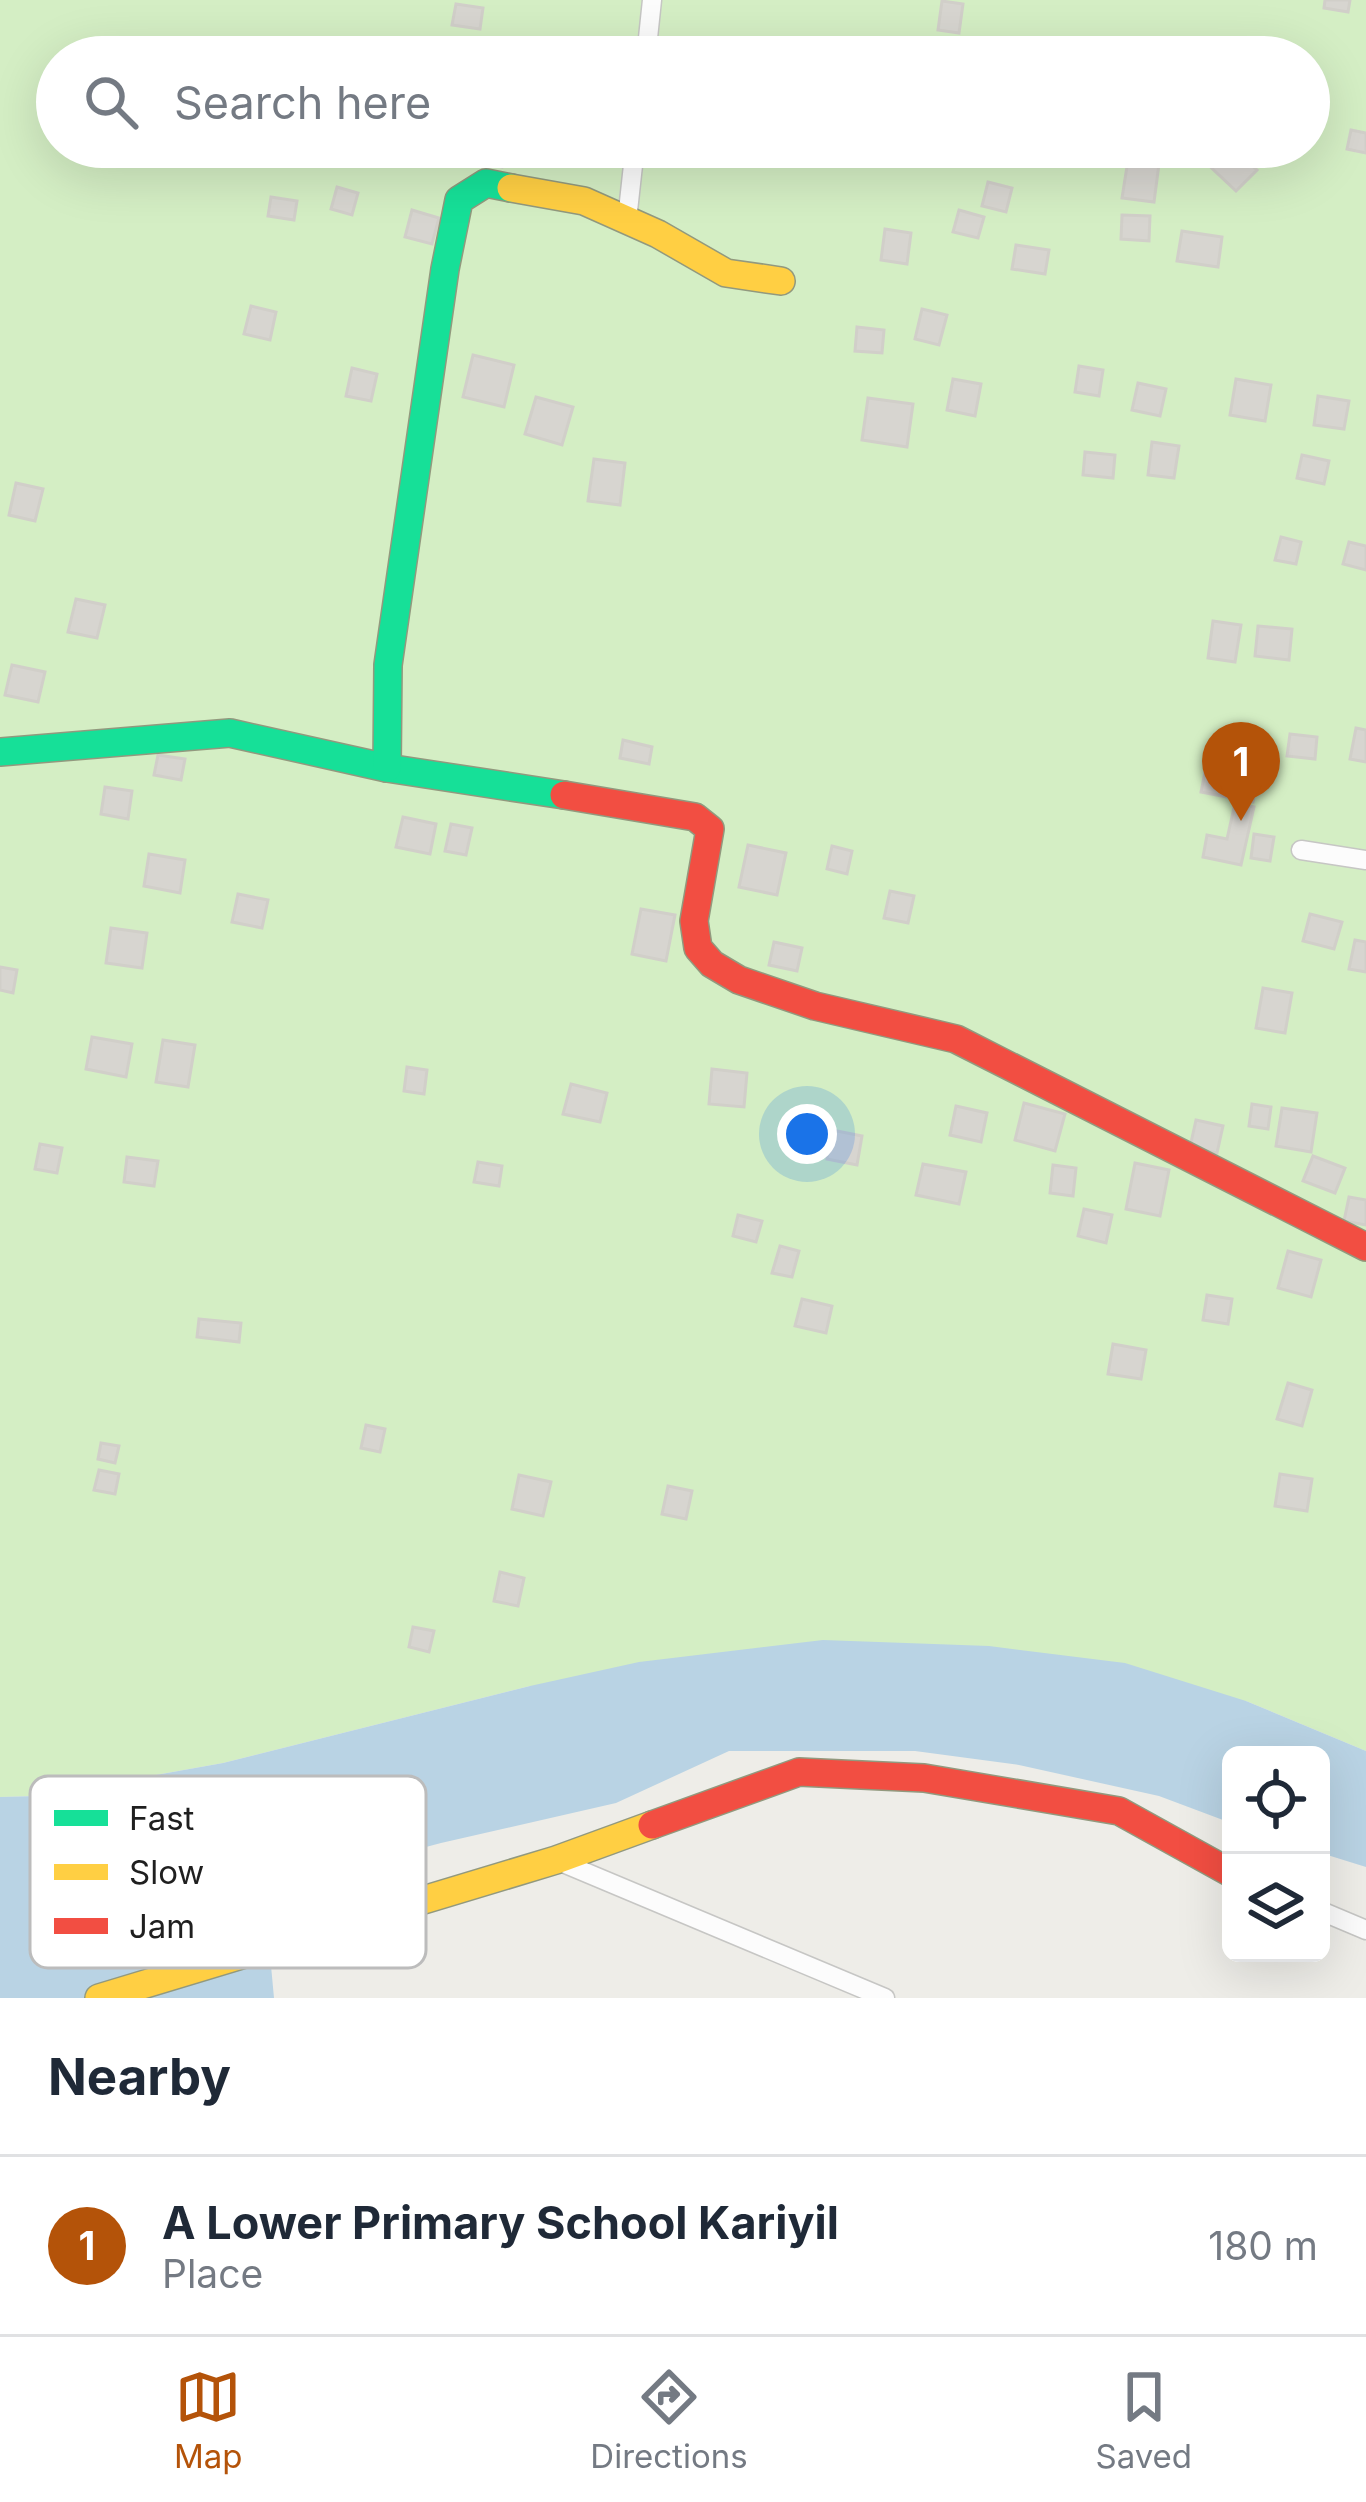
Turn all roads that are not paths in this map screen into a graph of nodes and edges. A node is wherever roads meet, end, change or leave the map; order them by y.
1 (652, 0) edge
2 (648, 36) edge
3 (633, 168) edge
4 (627, 220) junction
5 (781, 280) dead end
6 (0, 752) edge
7 (387, 768) junction
8 (1301, 850) dead end
9 (1366, 860) edge
10 (1366, 1246) edge
11 (556, 1860) junction
12 (1222, 1868) edge
13 (426, 1899) edge
14 (1330, 1915) edge
15 (1366, 1930) edge
16 (199, 1968) edge
17 (99, 1998) edge
18 (885, 1998) edge

1 - 2 street
3 - 4 street
4 - 5 street
4 - 7 street
6 - 7 street
7 - 10 street
8 - 9 street
11 - 12 street
11 - 13 street
11 - 18 street
14 - 15 street
16 - 17 street

